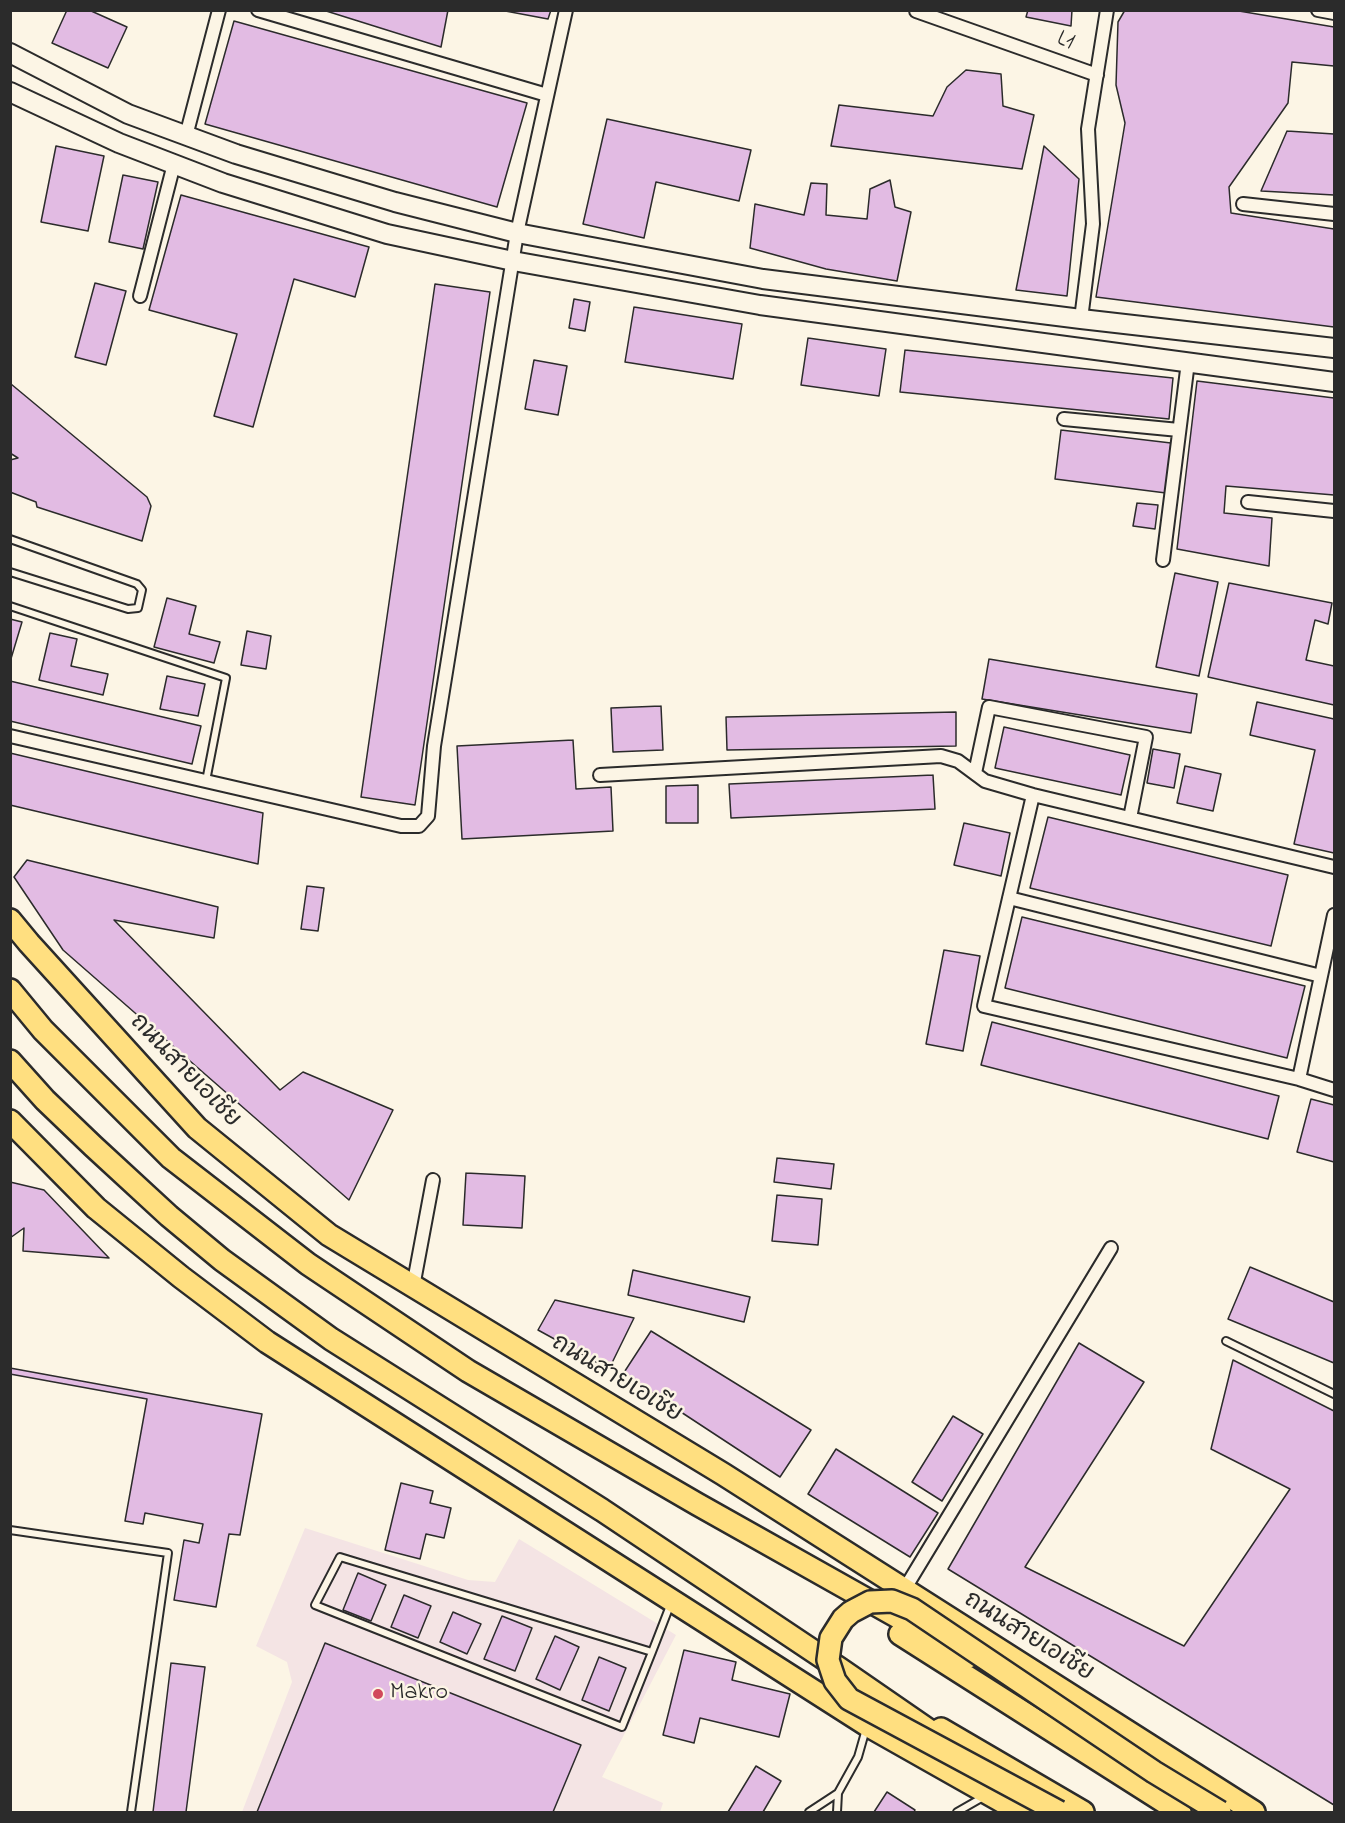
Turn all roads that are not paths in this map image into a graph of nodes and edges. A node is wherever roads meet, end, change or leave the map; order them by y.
1 (219, 10) edge
2 (258, 10) edge
3 (566, 10) edge
4 (1107, 10) edge
5 (1318, 10) edge
6 (916, 11) edge
7 (1335, 13) edge
8 (10, 53) edge
9 (1097, 75) junction
10 (10, 92) edge
11 (547, 95) junction
12 (186, 136) junction
13 (174, 164) junction
14 (1243, 204) dead end
15 (1335, 214) edge
16 (517, 232) junction
17 (513, 261) junction
18 (140, 296) dead end
19 (1081, 320) junction
20 (1335, 348) edge
21 (1188, 362) junction
22 (1335, 382) edge
23 (1064, 419) dead end
24 (1179, 430) junction
25 (1248, 502) dead end
26 (1335, 511) edge
27 (10, 539) edge
28 (1163, 560) dead end
29 (10, 572) edge
30 (10, 606) edge
31 (10, 736) edge
32 (975, 773) junction
33 (600, 775) dead end
34 (206, 781) junction
35 (1033, 795) junction
36 (1130, 818) junction
37 (1335, 867) edge
38 (1009, 898) junction
39 (1335, 915) edge
40 (10, 920) edge
41 (1321, 976) junction
42 (10, 990) edge
43 (10, 1061) edge
44 (1299, 1079) junction
45 (1335, 1090) edge
46 (10, 1121) edge
47 (433, 1180) dead end
48 (1111, 1248) dead end
49 (413, 1287) junction
50 (1226, 1341) dead end
51 (1334, 1392) edge
52 (697, 1504) junction
53 (10, 1530) edge
54 (904, 1590) junction
55 (672, 1600) junction
56 (652, 1652) junction
57 (840, 1669) junction
58 (867, 1725) junction
59 (838, 1793) junction
60 (988, 1794) junction
61 (131, 1812) edge
62 (809, 1812) edge
63 (837, 1812) edge
64 (957, 1812) edge
65 (1021, 1812) edge
66 (1046, 1812) edge
67 (1059, 1812) edge
68 (1083, 1812) edge
69 (1180, 1812) edge
70 (1220, 1812) edge
71 (1244, 1812) edge
72 (1254, 1812) edge

1 - 12 street
2 - 11 street
3 - 11 street
4 - 9 street
5 - 7 street
6 - 9 street, L1
8 - 12 main road
9 - 19 street
10 - 13 main road
11 - 16 street
12 - 16 main road
13 - 17 main road
13 - 18 street
14 - 15 street
16 - 17 street
16 - 19 main road
17 - 21 main road
17 - 34 street
19 - 20 main road
21 - 22 main road
21 - 24 street
23 - 24 street
24 - 28 street
25 - 26 street
27 - 29 lane
30 - 34 lane
31 - 34 street
32 - 33 street
32 - 35 street
32 - 36 street
35 - 36 street
35 - 38 street
36 - 37 street
38 - 41 street
38 - 44 street
39 - 41 street
40 - 49 highway, ถนนสายเอเชีย
41 - 44 street
42 - 52 highway, ถนนสายเอเชีย
43 - 57 highway
44 - 45 street
46 - 55 highway
47 - 49 street
48 - 54 street
49 - 54 highway, ถนนสายเอเชีย
50 - 51 lane
52 - 69 highway
52 - 71 highway, ถนนสายเอเชีย
53 - 61 lane
54 - 72 highway, ถนนสายเอเชีย
55 - 56 lane
55 - 58 highway
56 - 56 lane
57 - 66 highway
57 - 68 highway
58 - 59 lane
58 - 60 highway
59 - 62 lane
59 - 63 lane
60 - 64 lane
60 - 65 highway
67 - 70 highway, bridge

